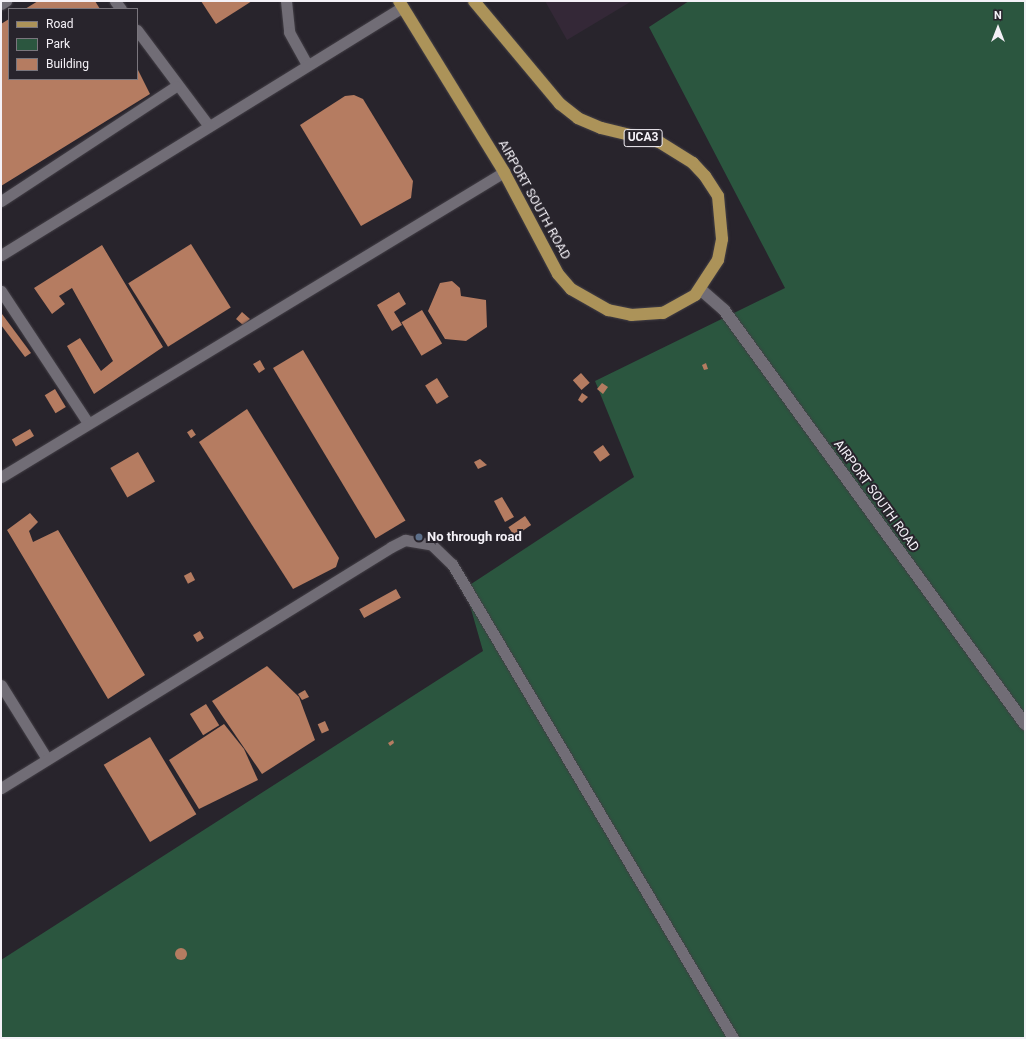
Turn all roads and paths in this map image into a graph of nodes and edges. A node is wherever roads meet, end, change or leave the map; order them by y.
1 (6, 1) edge
2 (286, 1) edge
3 (474, 1) edge
4 (1, 4) edge
5 (401, 4) edge
6 (138, 31) edge
7 (307, 65) junction
8 (176, 86) junction
9 (208, 126) junction
10 (504, 172) junction
11 (1, 201) edge
12 (1, 255) edge
13 (700, 289) junction
14 (1, 291) edge
15 (88, 423) junction
16 (1, 477) edge
17 (1, 685) edge
18 (1025, 724) edge
19 (47, 759) junction
20 (1, 788) edge
21 (733, 1038) edge

1 - 4 lane
2 - 7 lane
3 - 13 main road, AIRPORT SOUTH ROAD / UCA3
5 - 7 lane
5 - 10 main road, AIRPORT SOUTH ROAD
6 - 8 lane
7 - 9 lane
8 - 9 lane
8 - 11 lane
9 - 12 lane
10 - 13 main road, AIRPORT SOUTH ROAD / UCA3
10 - 15 lane
13 - 18 street, AIRPORT SOUTH ROAD
14 - 15 lane
15 - 16 lane
17 - 19 lane
19 - 20 lane
19 - 21 lane

